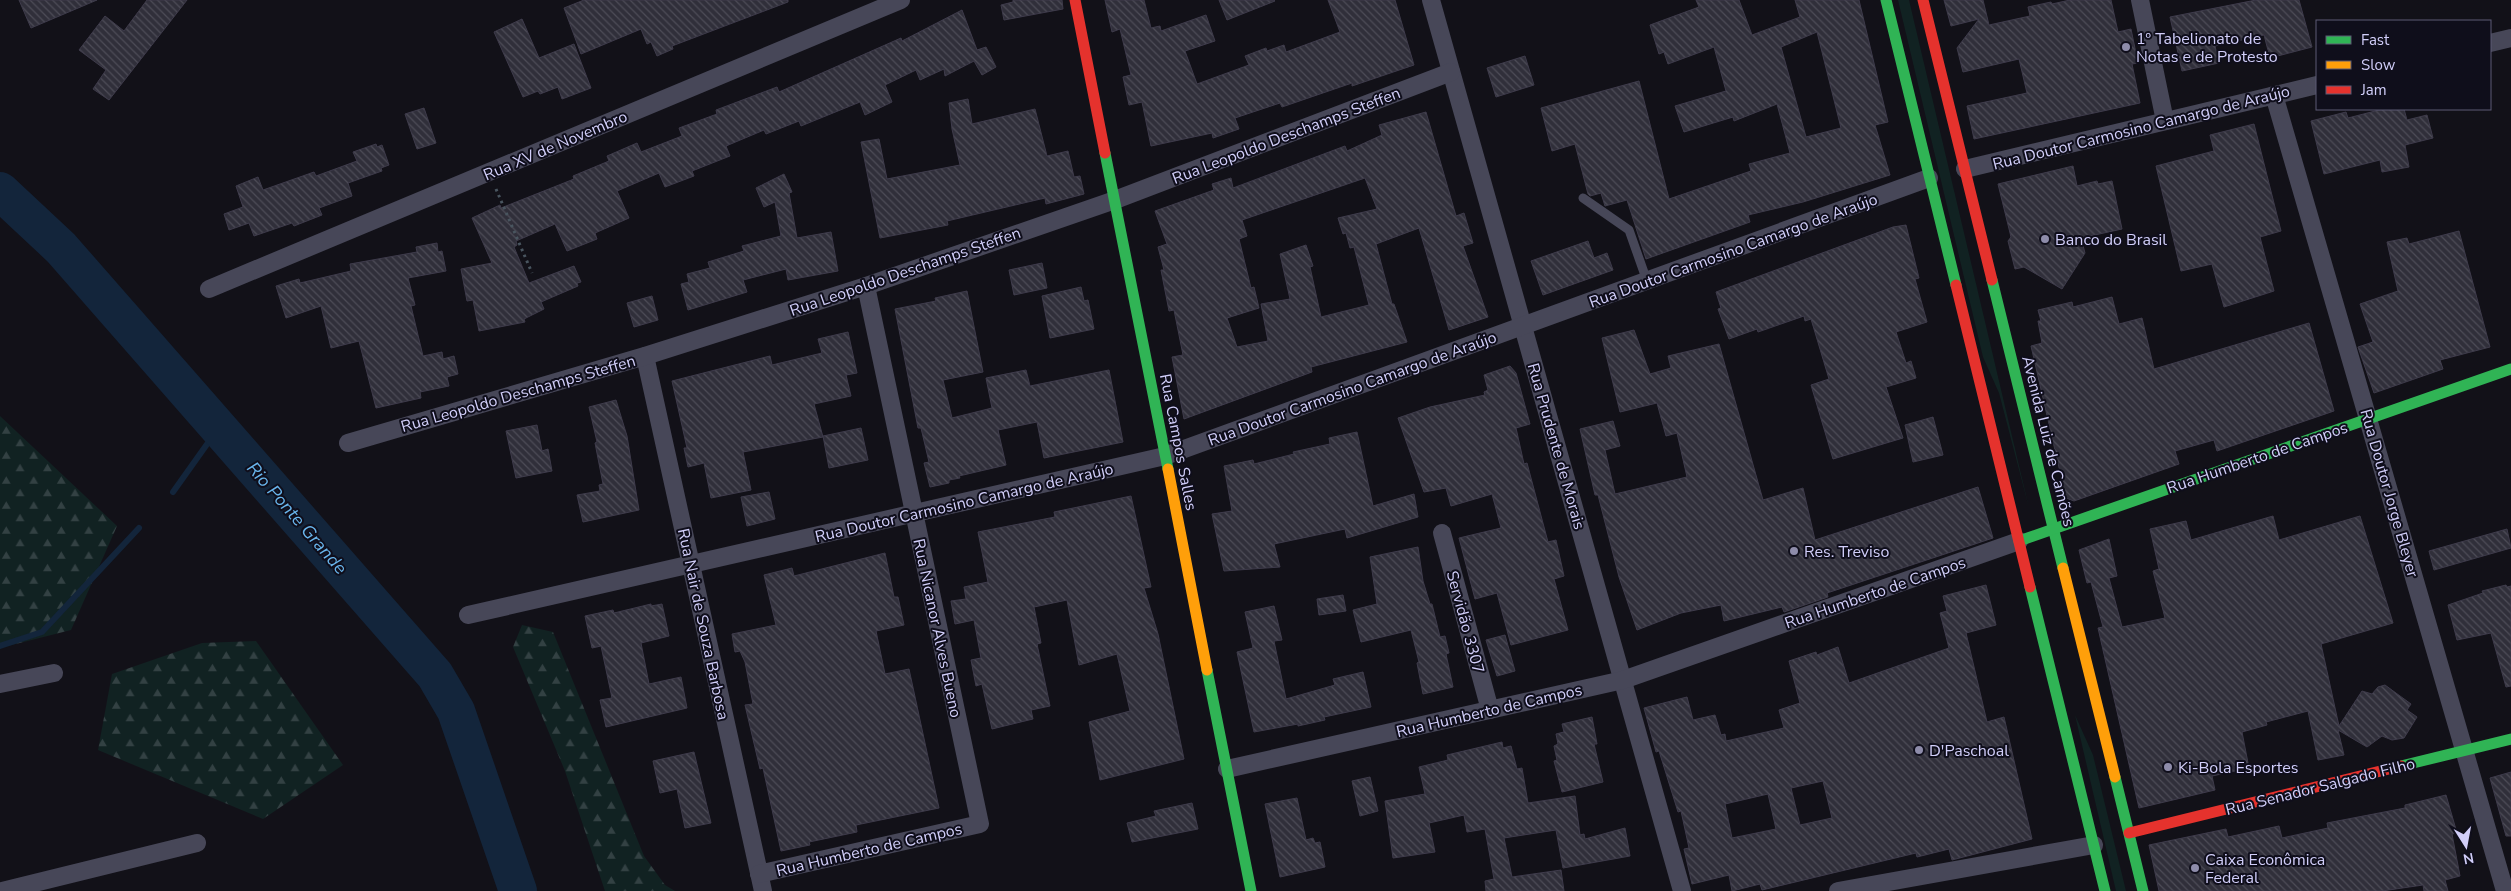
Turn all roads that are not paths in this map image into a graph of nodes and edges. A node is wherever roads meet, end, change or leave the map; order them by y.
1 (900, 0) edge
2 (1075, 0) edge
3 (1431, 0) edge
4 (1886, 0) edge
5 (1923, 0) edge
6 (2140, 0) edge
7 (2511, 38) edge
8 (2491, 43) edge
9 (1451, 72) junction
10 (2316, 84) edge
11 (2274, 95) junction
12 (2165, 121) junction
13 (1965, 169) junction
14 (1929, 178) junction
15 (1583, 198) dead end
16 (1115, 200) junction
17 (1647, 281) junction
18 (866, 286) junction
19 (208, 289) dead end
20 (1523, 326) junction
21 (645, 356) junction
22 (2511, 368) edge
23 (2368, 418) junction
24 (348, 443) dead end
25 (1165, 456) junction
26 (914, 514) junction
27 (2054, 529) junction
28 (1442, 533) dead end
29 (2019, 541) junction
30 (691, 565) junction
31 (468, 616) dead end
32 (54, 673) dead end
33 (1623, 680) junction
34 (0, 684) edge
35 (1490, 710) junction
36 (2511, 739) edge
37 (2465, 750) junction
38 (1227, 769) junction
39 (980, 824) joint
40 (2129, 833) junction
41 (197, 843) dead end
42 (2094, 845) junction
43 (761, 882) edge
44 (2, 891) edge
45 (1251, 891) edge
46 (1682, 891) edge
47 (1838, 891) edge
48 (2105, 891) edge
49 (2144, 891) edge
50 (2505, 891) edge

1 - 19 street, Rua XV de Novembro
2 - 16 main road, Rua Campos Salles
3 - 9 street, Rua Prudente de Morais
4 - 14 main road
5 - 13 main road, Avenida Luiz de Camões
6 - 12 street
7 - 8 street
9 - 16 street, Rua Leopoldo Deschamps Steffen
9 - 20 street, Rua Prudente de Morais
10 - 11 street, Rua Doutor Carmosino Camargo de Araújo
11 - 12 street, Rua Doutor Carmosino Camargo de Araújo
11 - 23 street, Rua Doutor Jorge Bleyer
12 - 13 street, Rua Doutor Carmosino Camargo de Araújo
13 - 27 main road, Avenida Luiz de Camões
14 - 17 street, Rua Doutor Carmosino Camargo de Araújo
14 - 29 main road
15 - 17 lane
16 - 18 street, Rua Leopoldo Deschamps Steffen
16 - 25 main road, Rua Campos Salles
17 - 20 street, Rua Doutor Carmosino Camargo de Araújo
18 - 21 street, Rua Leopoldo Deschamps Steffen
18 - 26 street, Rua Nicanor Alves Bueno
20 - 25 street, Rua Doutor Carmosino Camargo de Araújo
20 - 33 street, Rua Prudente de Morais
21 - 24 street, Rua Leopoldo Deschamps Steffen
21 - 30 street, Rua Nair de Souza Barbosa
22 - 23 main road, Rua Humberto de Campos
23 - 27 main road, Rua Humberto de Campos
23 - 37 street, Rua Doutor Jorge Bleyer
25 - 26 street, Rua Doutor Carmosino Camargo de Araújo
25 - 38 main road, Rua Campos Salles
26 - 30 street, Rua Doutor Carmosino Camargo de Araújo
26 - 39 street, Rua Nicanor Alves Bueno
27 - 29 main road, Rua Humberto de Campos
27 - 40 main road, Avenida Luiz de Camões
28 - 35 street, Servidão 3307
29 - 33 street, Rua Humberto de Campos
29 - 42 main road
30 - 31 street, Rua Doutor Carmosino Camargo de Araújo
30 - 43 street, Rua Nair de Souza Barbosa
32 - 34 street
33 - 35 street, Rua Humberto de Campos
33 - 46 street, Rua Prudente de Morais
35 - 38 street, Rua Humberto de Campos
36 - 37 main road, Rua Senador Salgado Filho
37 - 40 main road, Rua Senador Salgado Filho
37 - 50 street, Rua Doutor Jorge Bleyer
38 - 45 main road, Rua Campos Salles
39 - 43 street, Rua Humberto de Campos
40 - 49 main road, Avenida Luiz de Camões
41 - 44 street
42 - 47 street
42 - 48 main road

